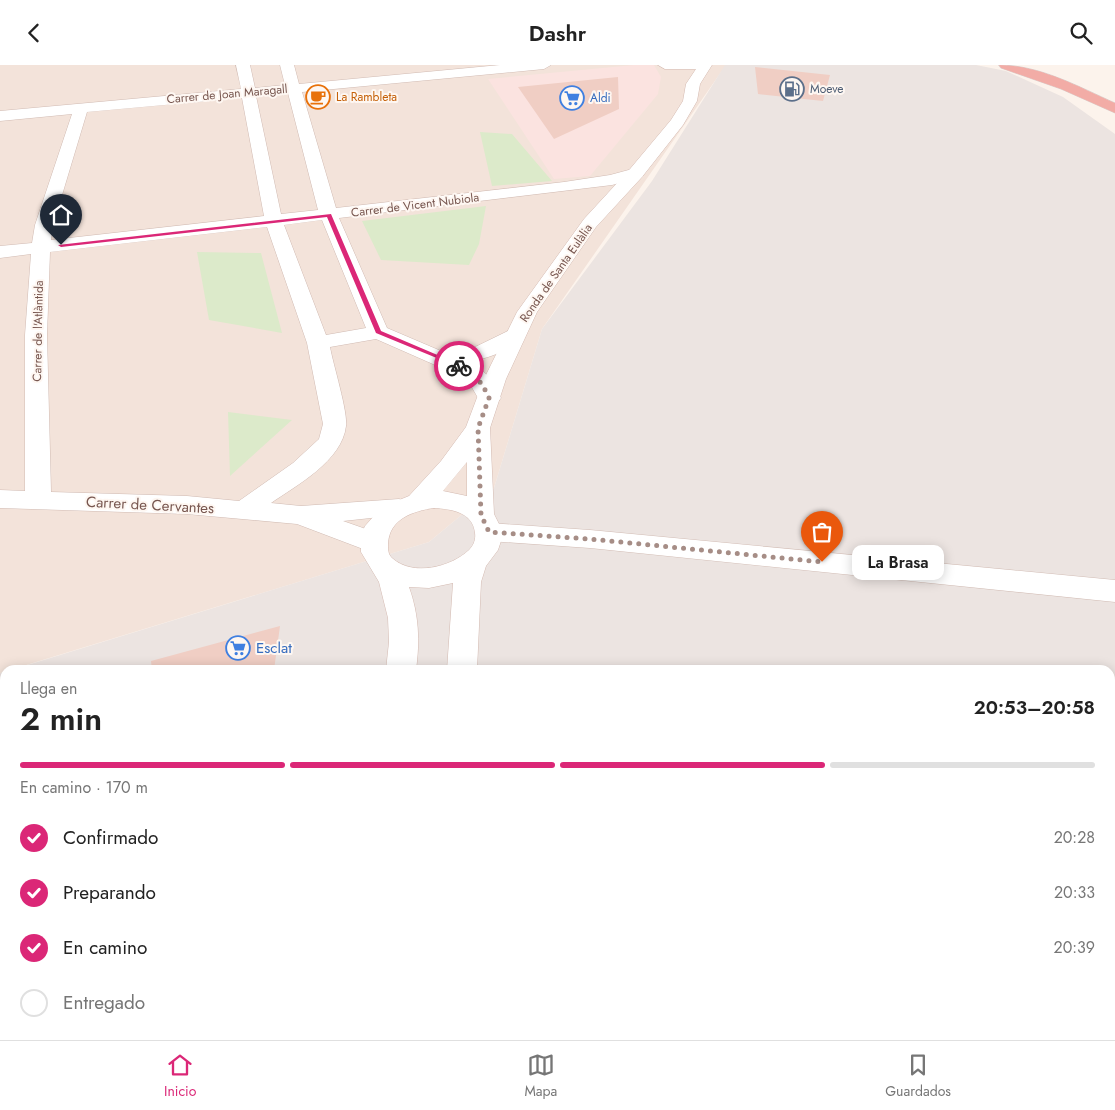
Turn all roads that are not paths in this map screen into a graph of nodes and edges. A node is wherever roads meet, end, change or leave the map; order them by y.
1 (243, 65) edge
2 (287, 65) edge
3 (544, 65) edge
4 (667, 65) edge
5 (696, 65) edge
6 (705, 65) edge
7 (1006, 65) edge
8 (693, 84) junction
9 (293, 89) junction
10 (247, 92) junction
11 (81, 108) junction
12 (1115, 109) edge
13 (0, 116) edge
14 (636, 173) junction
15 (591, 183) junction
16 (615, 198) junction
17 (329, 216) junction
18 (274, 222) junction
19 (41, 247) junction
20 (0, 252) edge
21 (378, 332) junction
22 (516, 333) junction
23 (318, 343) junction
24 (439, 358) junction
25 (489, 398) junction
26 (478, 428) junction
27 (0, 499) edge
28 (38, 499) junction
29 (409, 505) junction
30 (244, 510) junction
31 (301, 515) junction
32 (485, 524) junction
33 (373, 542) junction
34 (472, 564) junction
35 (387, 569) junction
36 (1115, 591) edge
37 (402, 665) edge
38 (462, 665) edge

1 - 10 street
2 - 9 street
3 - 9 street, Carrer de Joan Maragall
4 - 5 street
4 - 8 street
6 - 8 street, Ronda de Santa Eulàlia
7 - 12 highway
8 - 14 street, Ronda de Santa Eulàlia
9 - 10 street, Carrer de Joan Maragall
9 - 17 street
10 - 11 street, Carrer de Joan Maragall
10 - 18 street
11 - 13 street, Carrer de Joan Maragall
11 - 19 street, Carrer de l'Atlàntida
14 - 15 street, Carrer de Vicent Nubiola
14 - 16 street, Ronda de Santa Eulàlia
15 - 16 street
15 - 17 street, Carrer de Vicent Nubiola
16 - 22 street, Ronda de Santa Eulàlia
17 - 18 street, Carrer de Vicent Nubiola
17 - 21 street
18 - 19 street, Carrer de Vicent Nubiola
18 - 23 street
19 - 20 street, Carrer de Vicent Nubiola
19 - 28 street, Carrer de l'Atlàntida
21 - 23 street
21 - 24 street
22 - 24 street
22 - 25 street, Ronda de Santa Eulàlia
23 - 30 street
24 - 25 street
25 - 26 street, Ronda de Santa Eulàlia
26 - 29 street, Ronda de Santa Eulàlia
26 - 32 street, Ronda de Santa Eulàlia
27 - 28 street, Carrer de Cervantes
28 - 30 street, Carrer de Cervantes
29 - 31 street, Carrer de Cervantes
29 - 32 street
29 - 33 street
30 - 31 street, Carrer de Cervantes
31 - 33 street, Carrer de Cervantes
32 - 34 street
32 - 36 street
33 - 35 street
34 - 35 street
34 - 38 street
35 - 37 street

